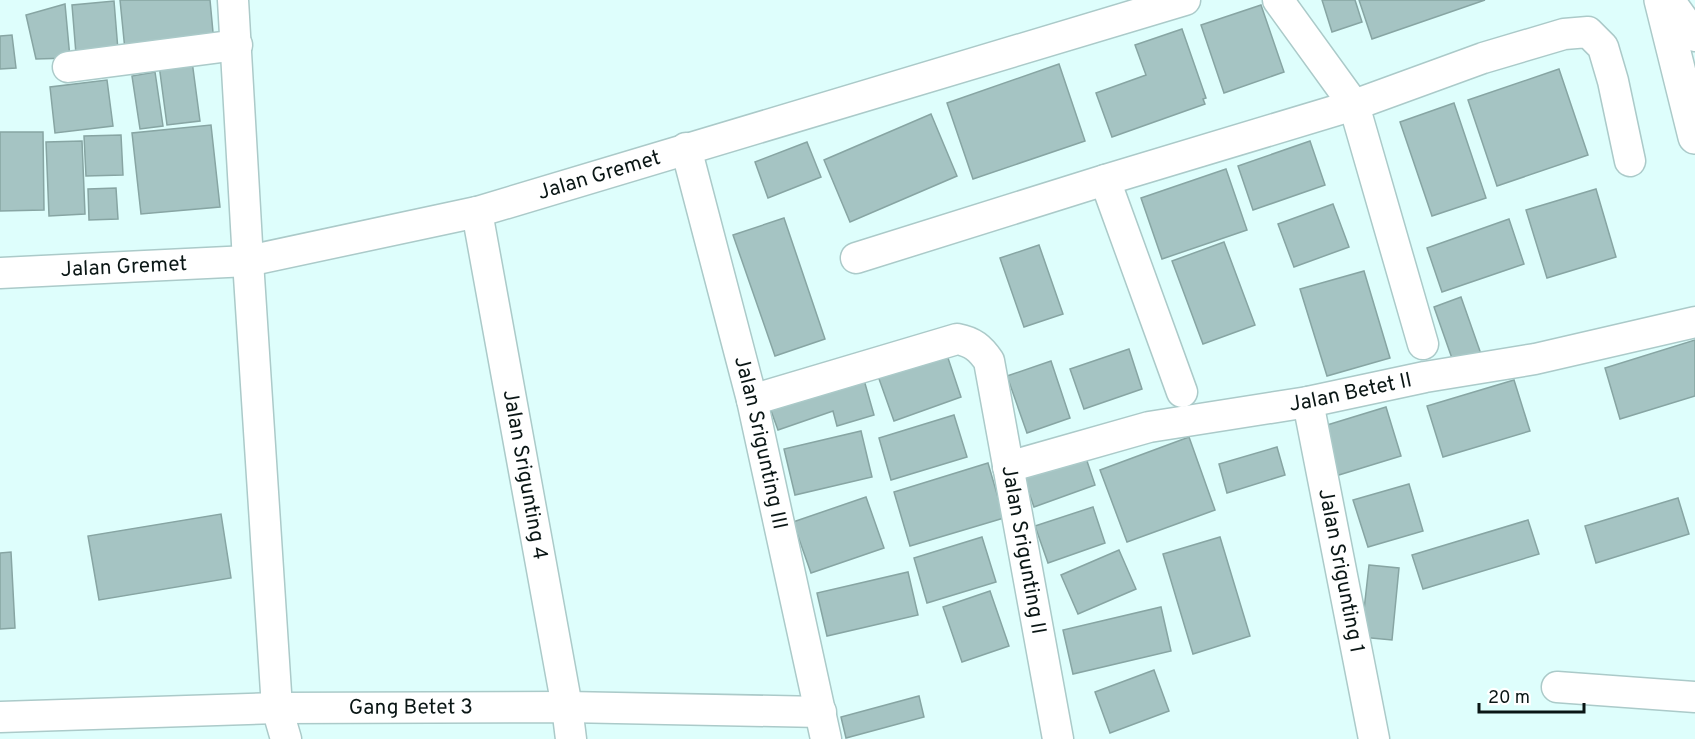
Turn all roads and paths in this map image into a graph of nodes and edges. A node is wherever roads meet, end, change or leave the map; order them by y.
1 (233, 0) edge
2 (1185, 0) edge
3 (1278, 0) edge
4 (1661, 0) edge
5 (1669, 0) edge
6 (1695, 36) edge
7 (237, 45) junction
8 (68, 67) dead end
9 (1354, 105) junction
10 (1695, 137) edge
11 (686, 148) junction
12 (1630, 161) dead end
13 (1106, 180) junction
14 (477, 212) junction
15 (856, 258) dead end
16 (248, 261) junction
17 (0, 273) edge
18 (1695, 322) edge
19 (1423, 344) dead end
20 (1182, 392) dead end
21 (752, 400) junction
22 (1308, 402) junction
23 (1008, 467) junction
24 (1557, 687) dead end
25 (1695, 697) edge
26 (567, 706) junction
27 (278, 708) junction
28 (0, 717) edge
29 (823, 725) edge
30 (286, 739) edge
31 (572, 739) edge
32 (1058, 739) edge
33 (1374, 739) edge

1 - 7 street
2 - 11 street, Jalan Gremet
3 - 9 street
4 - 10 main road
5 - 6 street
7 - 8 street
7 - 16 street
9 - 12 street
9 - 13 street
9 - 19 street
11 - 14 street, Jalan Gremet
11 - 21 street, Jalan Srigunting III
13 - 15 street
13 - 20 street
14 - 16 street, Jalan Gremet
14 - 26 street, Jalan Srigunting 4
16 - 17 street, Jalan Gremet
16 - 27 street
18 - 22 street, Jalan Betet II
21 - 23 street, Jalan Srigunting II
21 - 29 street, Jalan Srigunting III
22 - 23 street, Jalan Betet II
22 - 33 street, Jalan Srigunting 1
23 - 32 street, Jalan Srigunting II
24 - 25 street
26 - 27 street, Gang Betet 3
26 - 29 street, Gang Betet 3
26 - 31 street, Jalan Srigunting 4
27 - 28 street, Gang Betet 3
27 - 30 street

